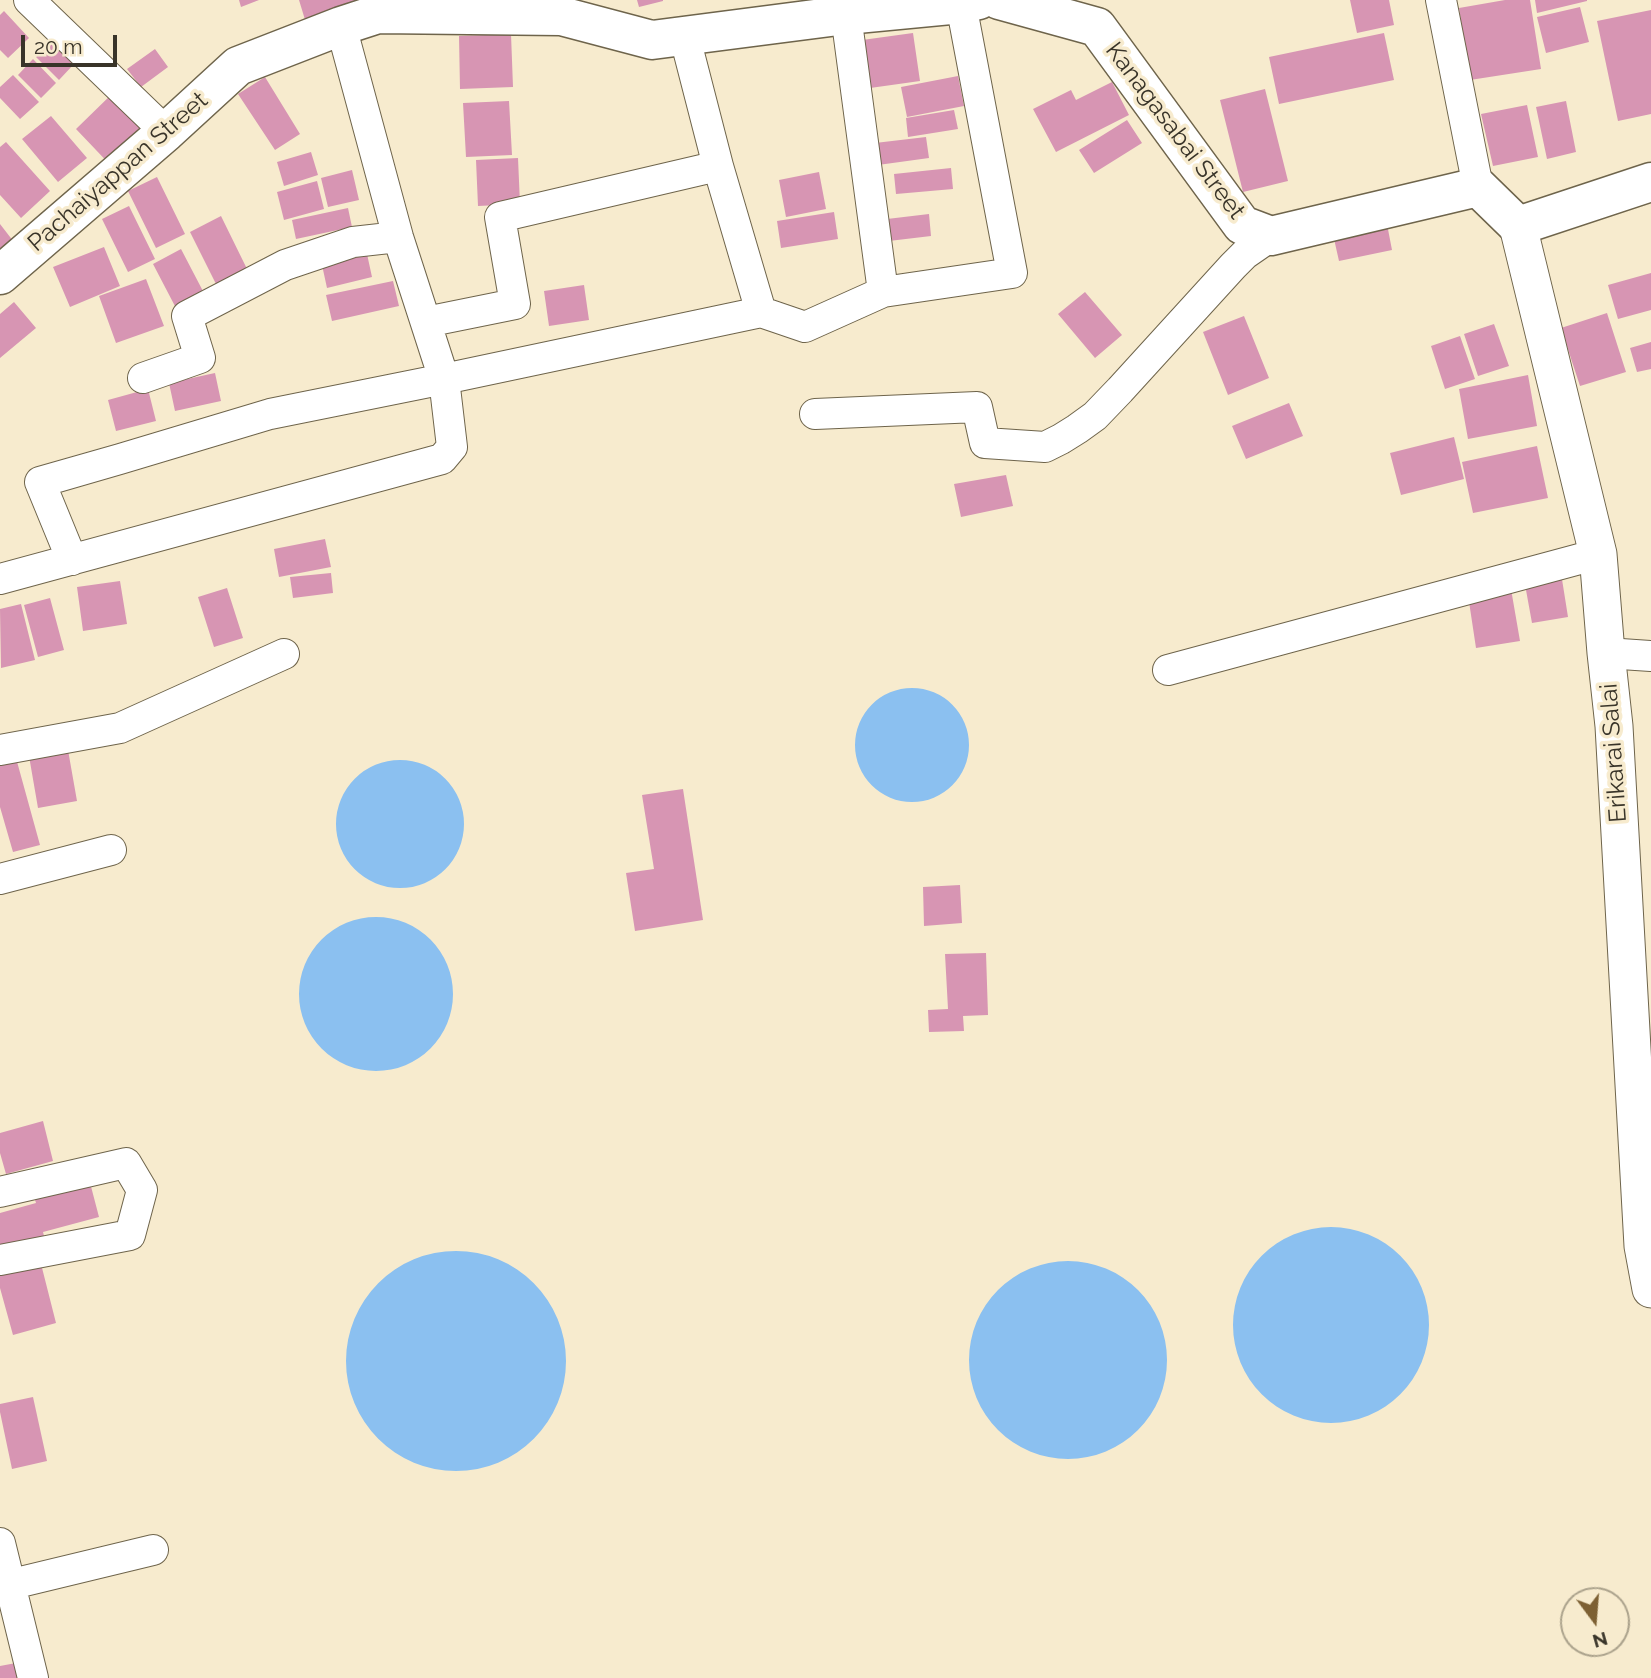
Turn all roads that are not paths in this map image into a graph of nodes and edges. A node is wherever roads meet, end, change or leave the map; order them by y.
1 (29, 0) edge
2 (1441, 0) edge
3 (991, 1) edge
4 (376, 7) edge
5 (846, 15) junction
6 (341, 26) junction
7 (684, 34) junction
8 (166, 132) junction
9 (718, 166) junction
10 (1651, 182) edge
11 (1478, 187) junction
12 (1518, 226) junction
13 (1271, 236) junction
14 (398, 237) junction
15 (0, 275) edge
16 (883, 292) junction
17 (761, 312) junction
18 (426, 322) junction
19 (143, 378) dead end
20 (444, 379) junction
21 (815, 414) dead end
22 (1598, 554) junction
23 (72, 560) junction
24 (0, 579) edge
25 (1606, 653) junction
26 (284, 654) dead end
27 (1651, 656) edge
28 (1168, 670) dead end
29 (0, 750) edge
30 (111, 850) dead end
31 (0, 879) edge
32 (0, 1192) edge
33 (0, 1260) edge
34 (1651, 1289) edge
35 (0, 1543) edge
36 (153, 1550) dead end
37 (6, 1586) edge
38 (33, 1678) edge

1 - 8 street
2 - 11 street
3 - 5 main road, Kanagasabai Street
3 - 13 main road, Kanagasabai Street
3 - 16 street
4 - 6 main road, Pachaiyappan Street
4 - 7 main road, Pachaiyappan Street
5 - 7 main road, Kanagasabai Street
5 - 16 street
6 - 8 main road, Pachaiyappan Street
6 - 14 street
7 - 9 street
8 - 15 main road, Pachaiyappan Street
9 - 17 street
9 - 18 street
10 - 12 main road
11 - 12 main road
11 - 13 main road, Kanagasabai Street
12 - 22 street, Erikarai Salai
13 - 21 street
14 - 18 street
14 - 19 street
16 - 17 street
17 - 20 street
18 - 20 street
20 - 23 street
20 - 23 street
22 - 25 street, Erikarai Salai
22 - 28 street
23 - 24 street
25 - 27 street
25 - 34 street, Erikarai Salai
26 - 29 street
30 - 31 street
32 - 33 street
35 - 37 street
36 - 37 street
37 - 38 street

